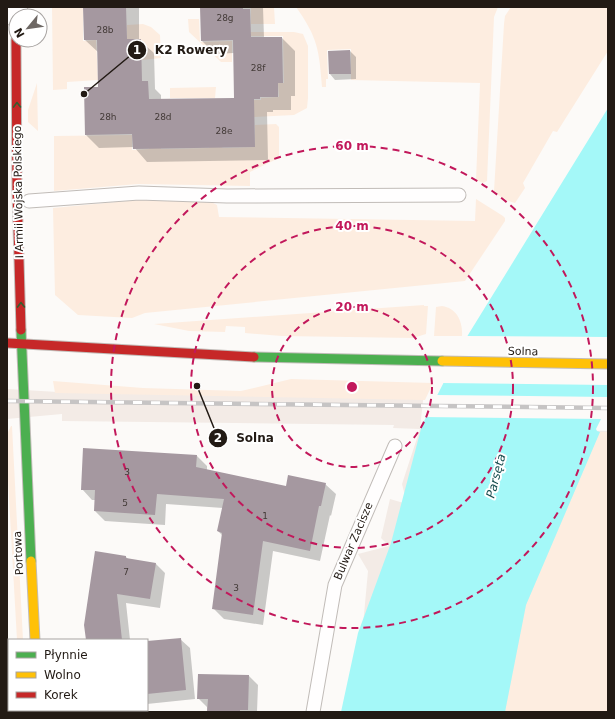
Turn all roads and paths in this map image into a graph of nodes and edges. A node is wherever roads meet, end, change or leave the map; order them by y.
1 (13, 49) edge
2 (459, 196) dead end
3 (29, 201) dead end
4 (7, 343) edge
5 (22, 344) junction
6 (608, 364) edge
7 (395, 446) dead end
8 (35, 639) edge
9 (313, 712) edge

5 -> 1 street, I Armii Wojska Polskiego
2 - 3 lane
4 - 5 street, Solna
5 - 6 street, Solna
5 - 8 street, Portowa
7 - 9 lane, Bulwar Zacisze

